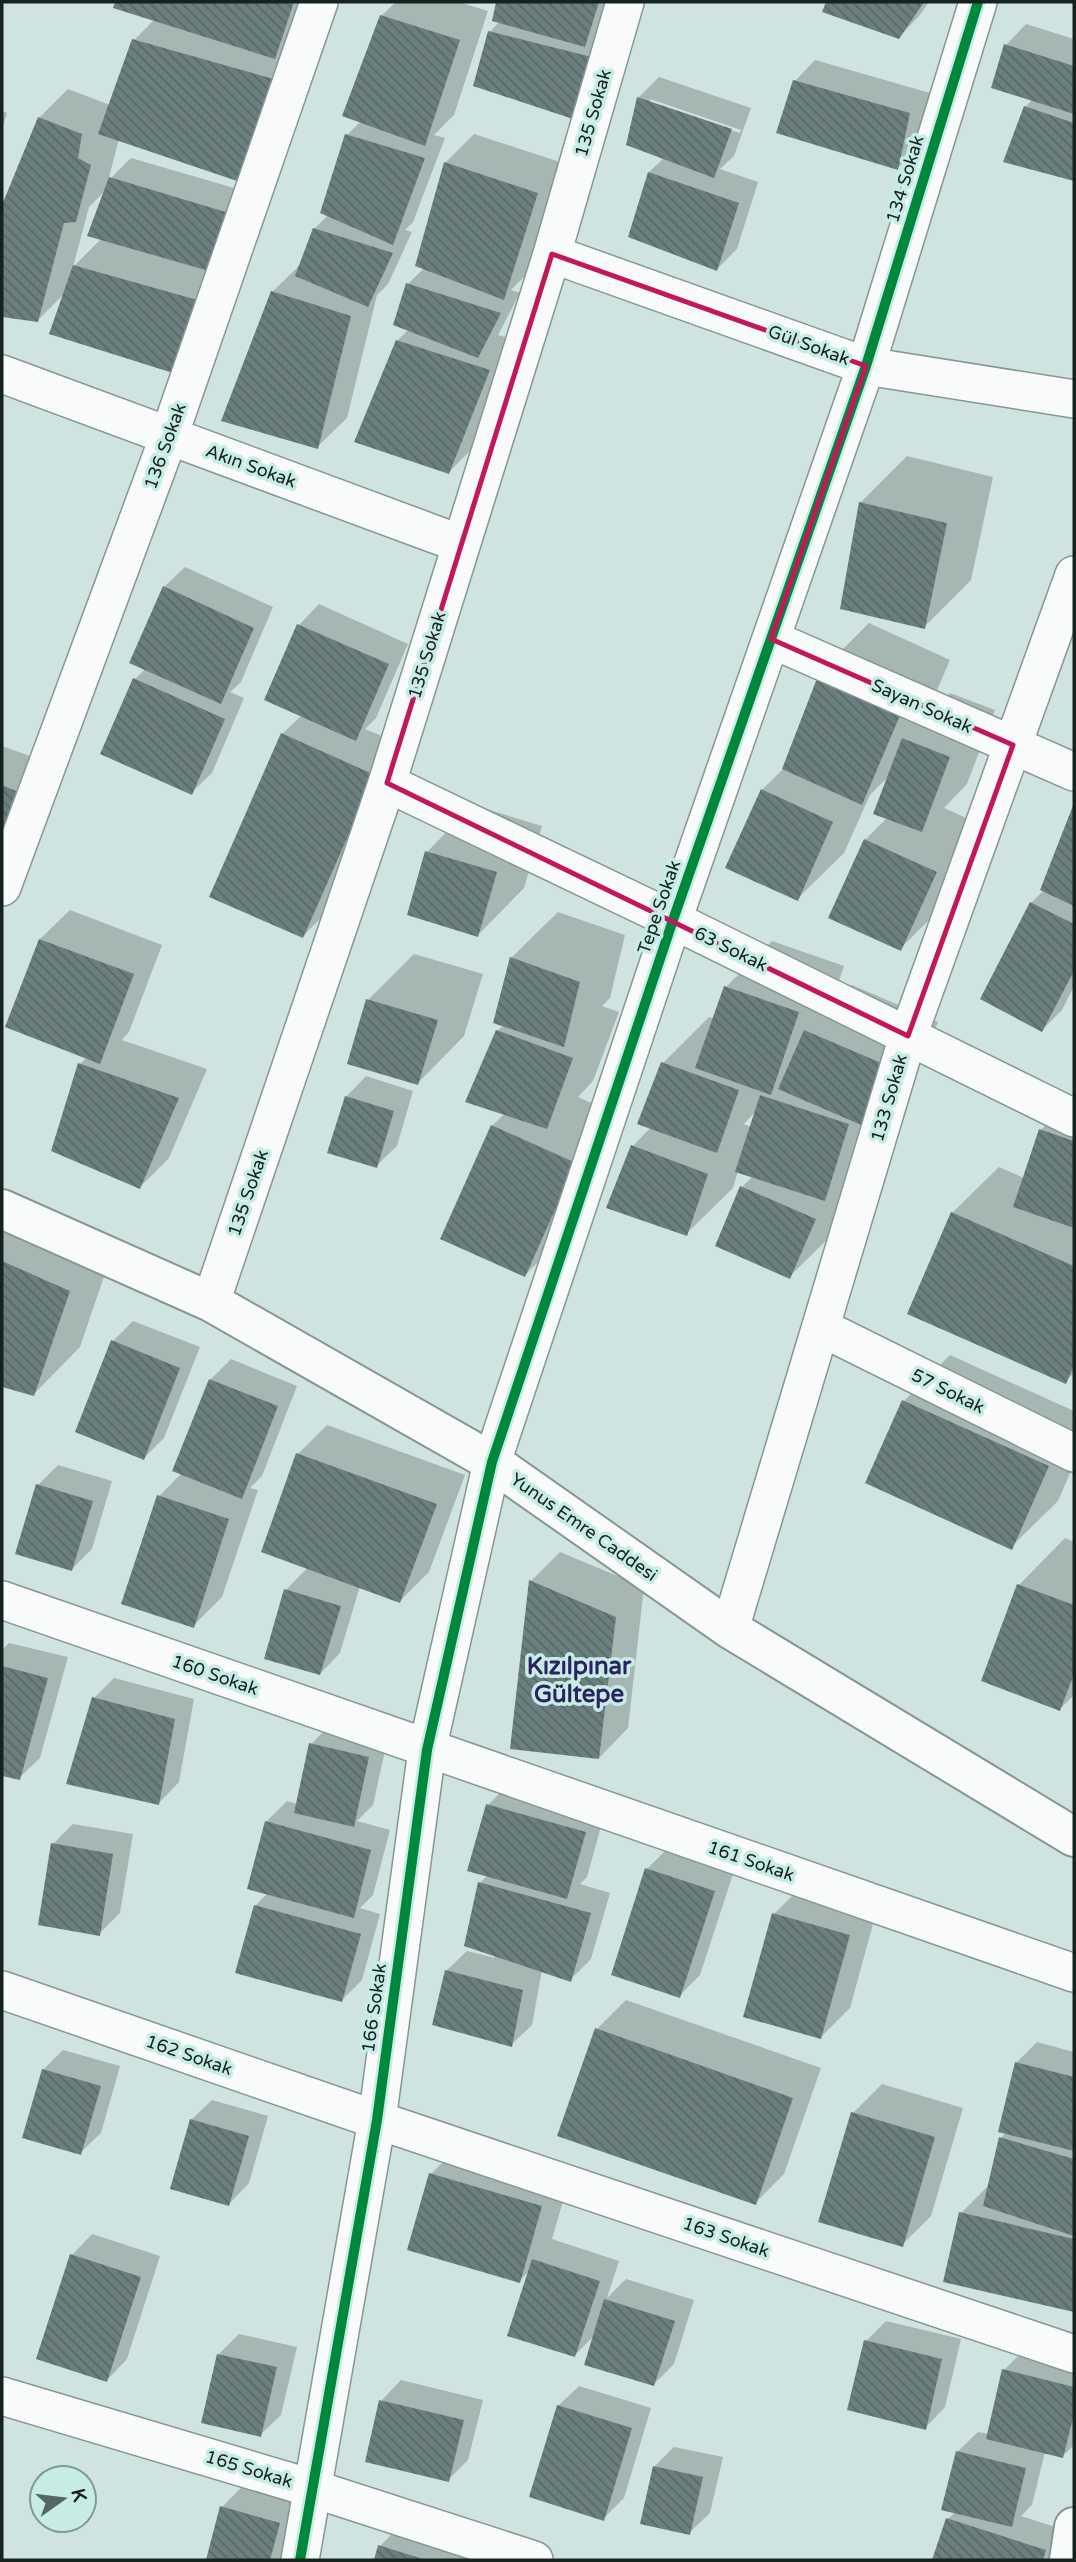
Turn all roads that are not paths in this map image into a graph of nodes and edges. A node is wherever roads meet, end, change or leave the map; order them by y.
1 (320, 2) edge
2 (625, 2) edge
3 (978, 2) edge
4 (552, 254) junction
5 (866, 366) junction
6 (2, 374) edge
7 (1074, 399) edge
8 (169, 436) junction
9 (461, 544) junction
10 (1074, 575) edge
11 (771, 639) junction
12 (1013, 746) junction
13 (1074, 772) edge
14 (387, 783) junction
15 (2, 887) edge
16 (673, 920) junction
17 (908, 1036) junction
18 (1074, 1118) edge
19 (2, 1209) edge
20 (211, 1302) junction
21 (822, 1328) junction
22 (1074, 1453) edge
23 (492, 1462) junction
24 (2, 1600) edge
25 (730, 1629) junction
26 (427, 1750) junction
27 (1074, 1837) edge
28 (1074, 1973) edge
29 (2, 1990) edge
30 (377, 2120) junction
31 (1074, 2354) edge
32 (2, 2396) edge
33 (311, 2488) junction
34 (1074, 2527) edge
35 (300, 2560) edge
36 (534, 2560) edge
37 (1069, 2560) edge

1 - 8 street, 136 Sokak
2 - 4 street, 135 Sokak
3 - 5 street, 134 Sokak
4 - 5 street, Gül Sokak
4 - 9 street, 135 Sokak
5 - 7 street, Gül Sokak
5 - 11 street, Tepe Sokak
6 - 8 street, Akın Sokak
8 - 9 street, Akın Sokak
8 - 15 street, 136 Sokak
9 - 14 street, 135 Sokak
10 - 12 street, 133 Sokak
11 - 12 street, Sayan Sokak
11 - 16 street, Tepe Sokak
12 - 13 street, Sayan Sokak
12 - 17 street, 133 Sokak
14 - 16 street, 63 Sokak
14 - 20 street, 135 Sokak
16 - 17 street, 63 Sokak
16 - 23 street, Tepe Sokak
17 - 18 street, 63 Sokak
17 - 21 street, 133 Sokak
19 - 20 street, Yunus Emre Caddesi
20 - 23 street, Yunus Emre Caddesi
21 - 22 street, 57 Sokak
21 - 25 street, 133 Sokak
23 - 25 street, Yunus Emre Caddesi
23 - 26 street, 166 Sokak
24 - 26 street, 160 Sokak
25 - 27 street, Yunus Emre Caddesi
26 - 28 street, 161 Sokak
26 - 30 street, 166 Sokak
29 - 30 street, 162 Sokak
30 - 31 street, 163 Sokak
30 - 33 street, 166 Sokak
32 - 33 street, 165 Sokak
33 - 35 street, 166 Sokak
33 - 36 street, 165 Sokak
34 - 37 street

